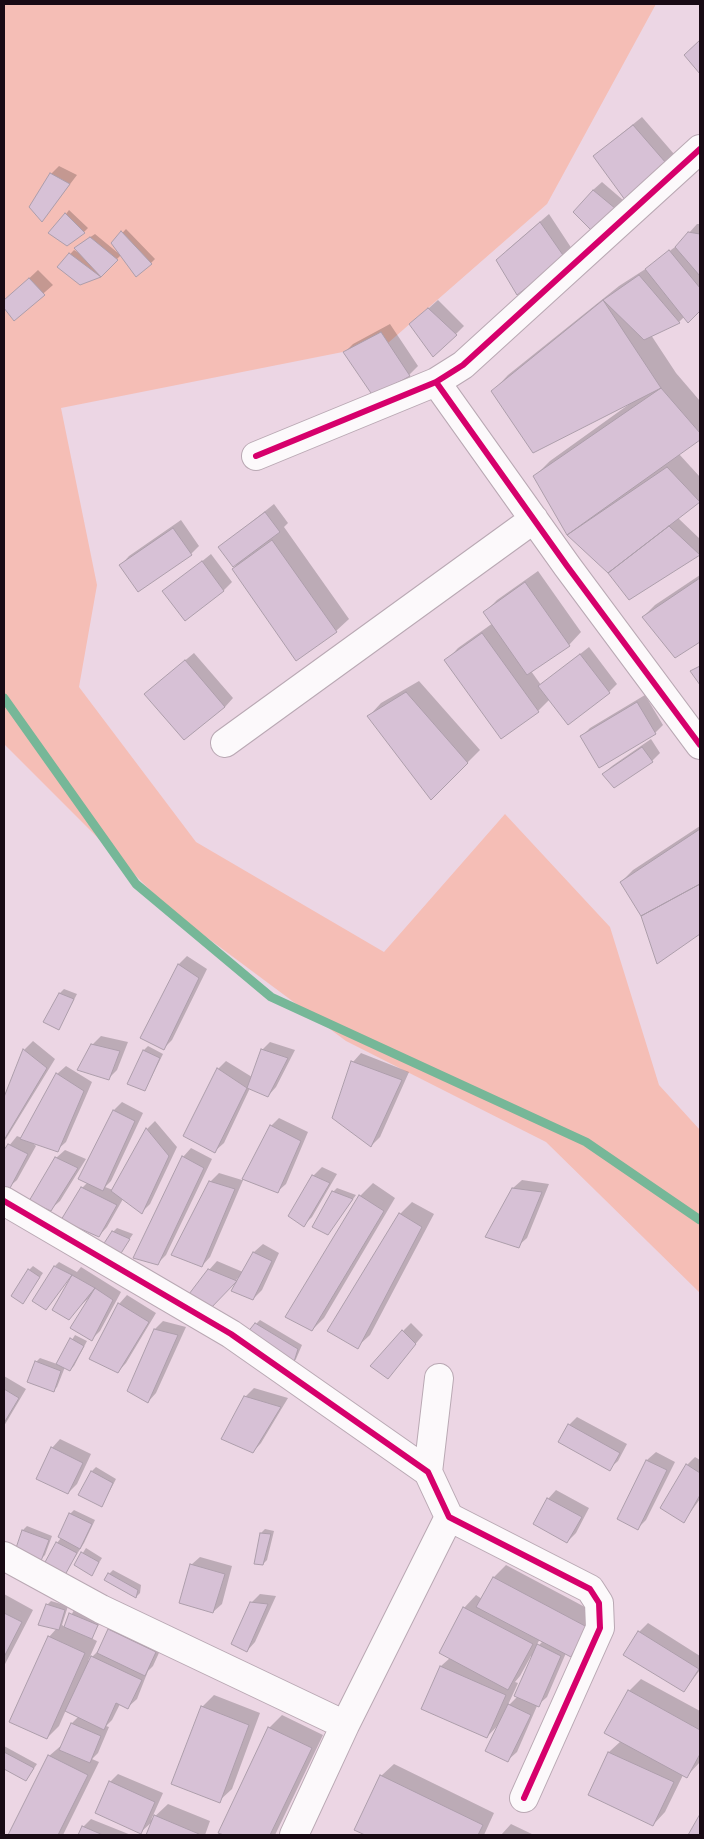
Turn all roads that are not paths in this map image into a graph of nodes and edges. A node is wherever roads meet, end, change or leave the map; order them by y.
1 (700, 148) edge
2 (436, 382) junction
3 (256, 456) dead end
4 (534, 519) junction
5 (225, 743) dead end
6 (700, 745) edge
7 (4, 1201) edge
8 (439, 1378) dead end
9 (428, 1472) junction
10 (449, 1517) junction
11 (4, 1556) edge
12 (345, 1725) junction
13 (524, 1798) dead end
14 (294, 1835) edge

1 - 2 street
2 - 3 street
2 - 4 street
4 - 5 street
4 - 6 street
7 - 9 street
8 - 9 street
9 - 10 street
10 - 12 street
10 - 13 street
11 - 12 street
12 - 14 street

